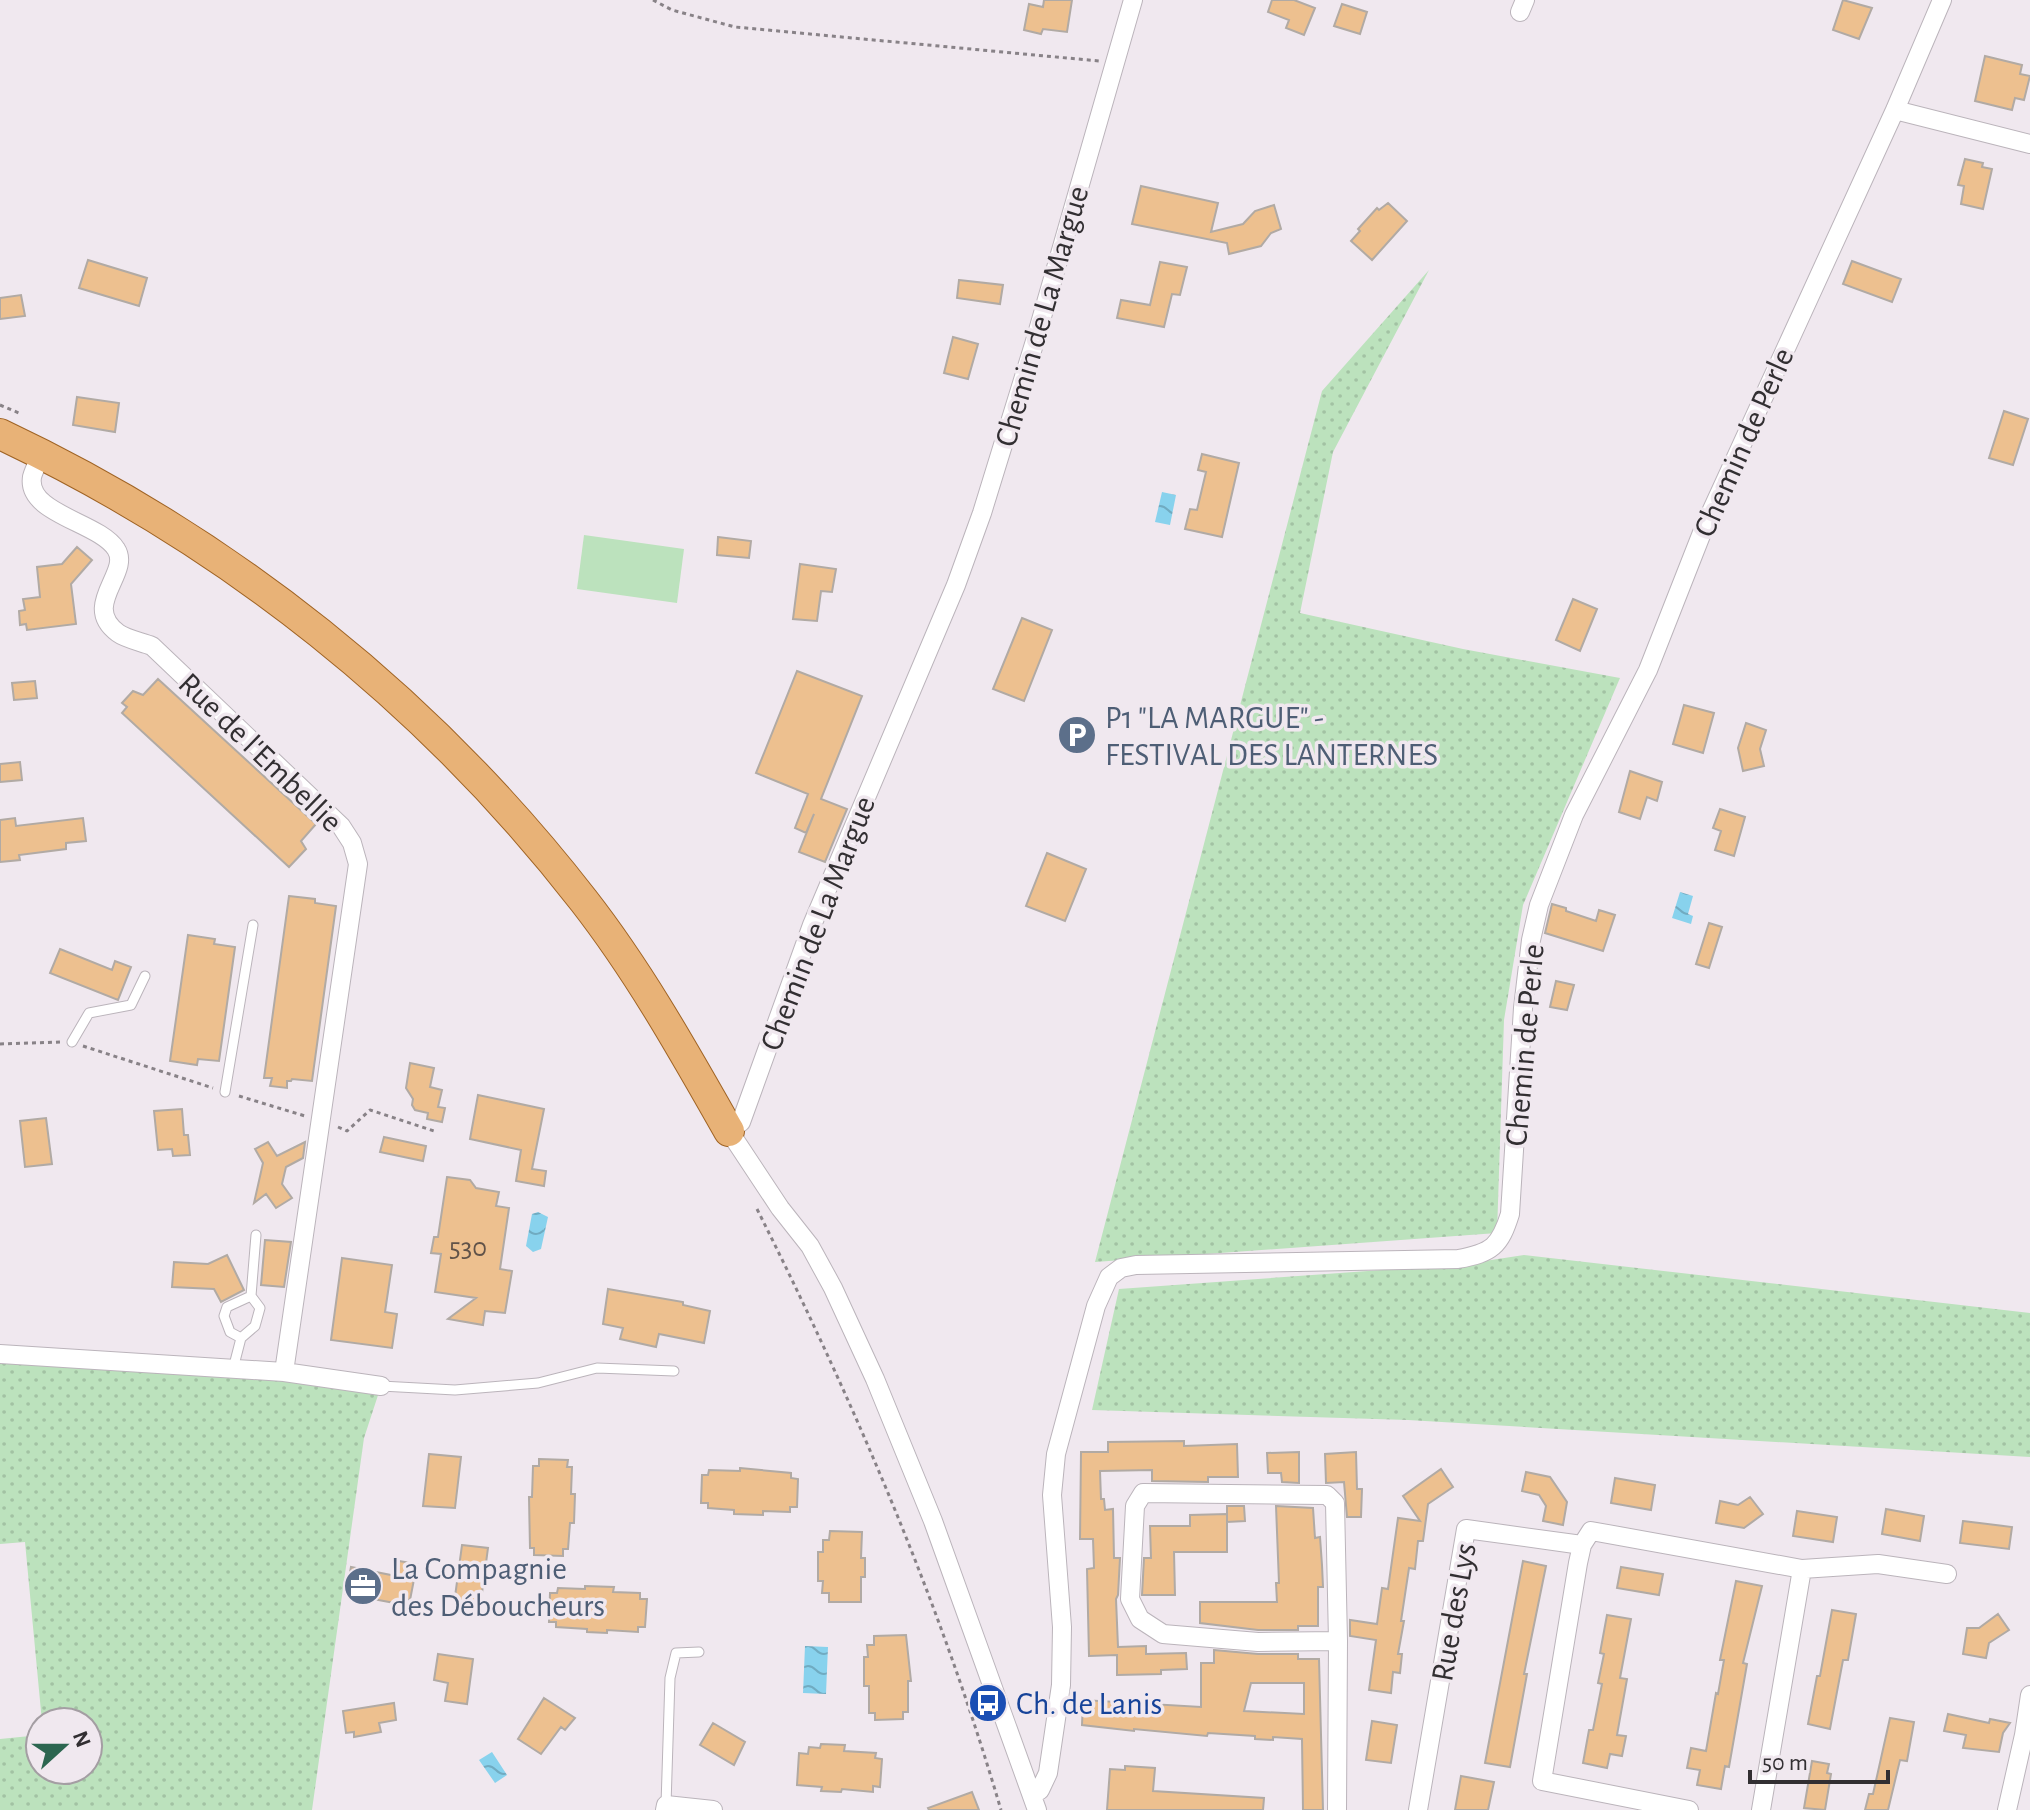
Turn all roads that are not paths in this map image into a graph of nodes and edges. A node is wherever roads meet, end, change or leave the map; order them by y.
1 (1133, 0) edge
2 (1942, 0) edge
3 (1895, 110) junction
4 (2030, 144) edge
5 (10, 424) edge
6 (42, 454) junction
7 (253, 925) dead end
8 (145, 976) dead end
9 (72, 1042) road end
10 (225, 1092) road end
11 (729, 1131) junction
12 (256, 1235) dead end
13 (251, 1296) junction
14 (241, 1338) junction
15 (0, 1354) edge
16 (233, 1369) junction
17 (674, 1371) dead end
18 (284, 1372) junction
19 (381, 1386) joint
20 (1582, 1545) junction
21 (1802, 1569) junction
22 (1947, 1574) dead end
23 (1338, 1641) junction
24 (699, 1652) dead end
25 (2030, 1695) edge
26 (1034, 1802) edge
27 (665, 1807) edge
28 (713, 1810) edge
29 (1337, 1810) edge
30 (1418, 1810) edge
31 (1689, 1810) edge
32 (1761, 1810) edge
33 (2007, 1810) edge

1 - 11 street, Chemin de La Margue
2 - 3 street, Chemin de Perle
3 - 4 street
3 - 26 street, Chemin de Perle
5 - 6 main road
6 - 11 main road
6 - 18 street, Rue de l'Embellie
7 - 10 lane
8 - 9 lane
11 - 26 street
12 - 13 lane
13 - 14 lane
13 - 14 lane
14 - 16 lane
15 - 16 street
16 - 18 street
17 - 19 lane
18 - 19 street
20 - 21 street, Rue des Lys
20 - 30 street, Rue des Lys
20 - 31 street
21 - 22 street, Rue des Lys
21 - 32 street
23 - 23 street
23 - 29 street
24 - 27 lane
25 - 33 street
27 - 28 street

